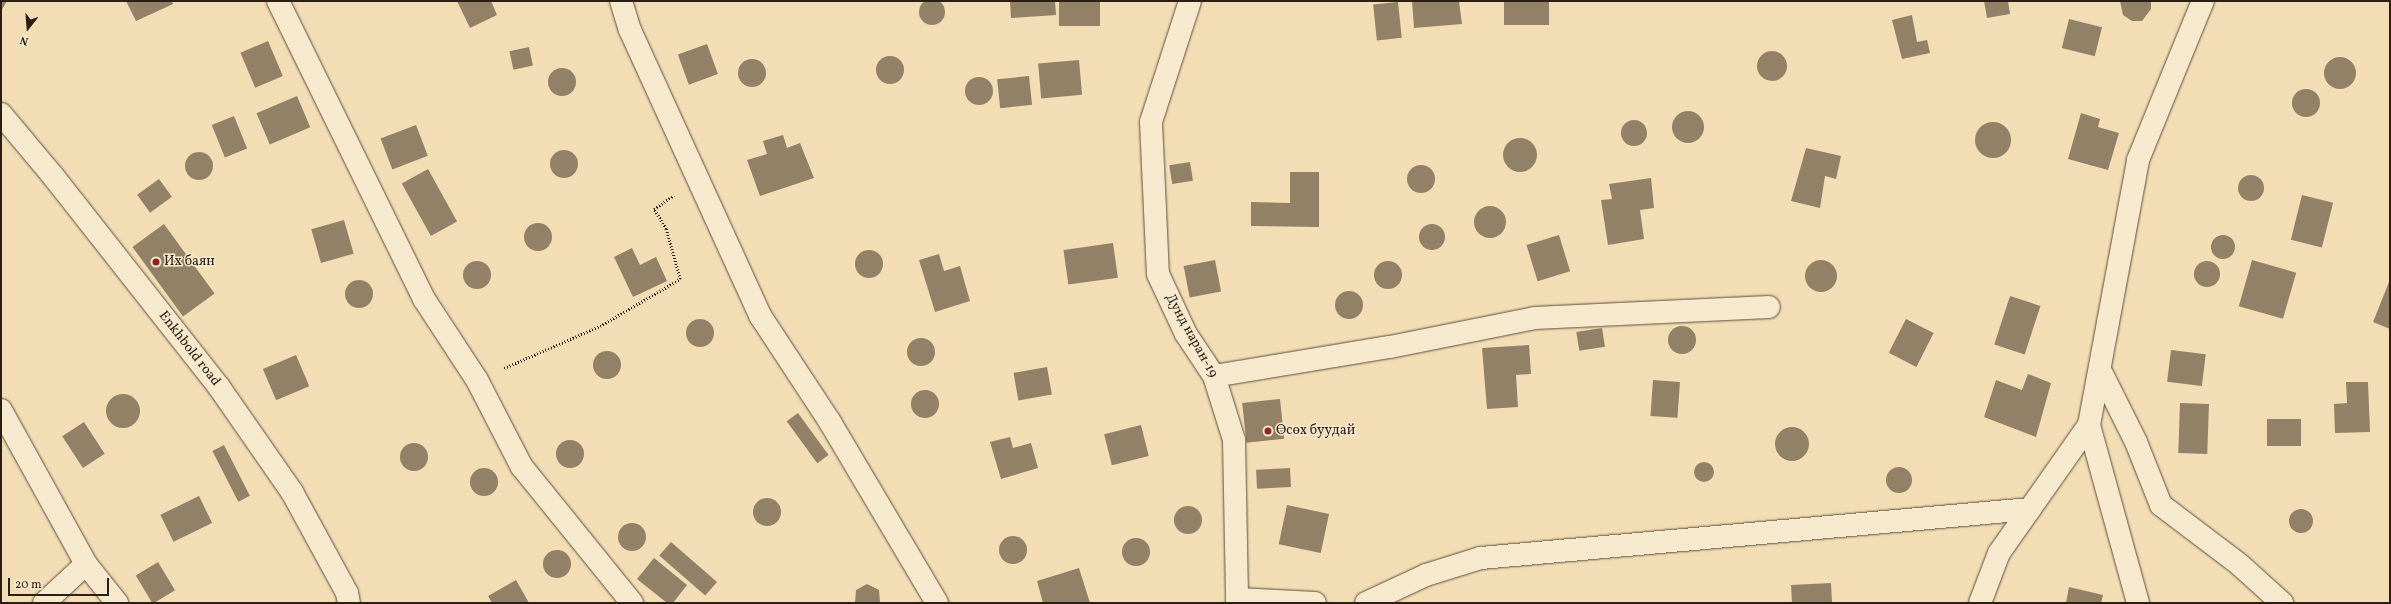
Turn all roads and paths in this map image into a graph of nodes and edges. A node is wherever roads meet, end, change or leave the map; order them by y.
1 (278, 1) edge
2 (621, 1) edge
3 (1190, 1) edge
4 (2203, 1) edge
5 (1, 114) edge
6 (689, 163) junction
7 (1769, 307) dead end
8 (2101, 372) junction
9 (1214, 376) junction
10 (477, 380) junction
11 (1, 410) edge
12 (2089, 425) junction
13 (2030, 509) junction
14 (86, 564) junction
15 (1237, 601) edge
16 (44, 603) edge
17 (117, 603) edge
18 (349, 603) edge
19 (632, 603) edge
20 (938, 603) edge
21 (1315, 603) edge
22 (1366, 603) edge
23 (1980, 603) edge
24 (2138, 603) edge
25 (2282, 603) edge

1 - 10 street
2 - 6 street
3 - 9 street, Дунд наран-19
4 - 8 street
5 - 18 street, Enkhbold road
6 - 10 path
6 - 20 street
7 - 9 street
8 - 12 street
8 - 25 street
9 - 15 street, Дунд наран-19
10 - 19 street
11 - 14 street
12 - 13 street
12 - 24 street
13 - 22 street
13 - 23 street
14 - 16 street
14 - 17 street
15 - 21 street

